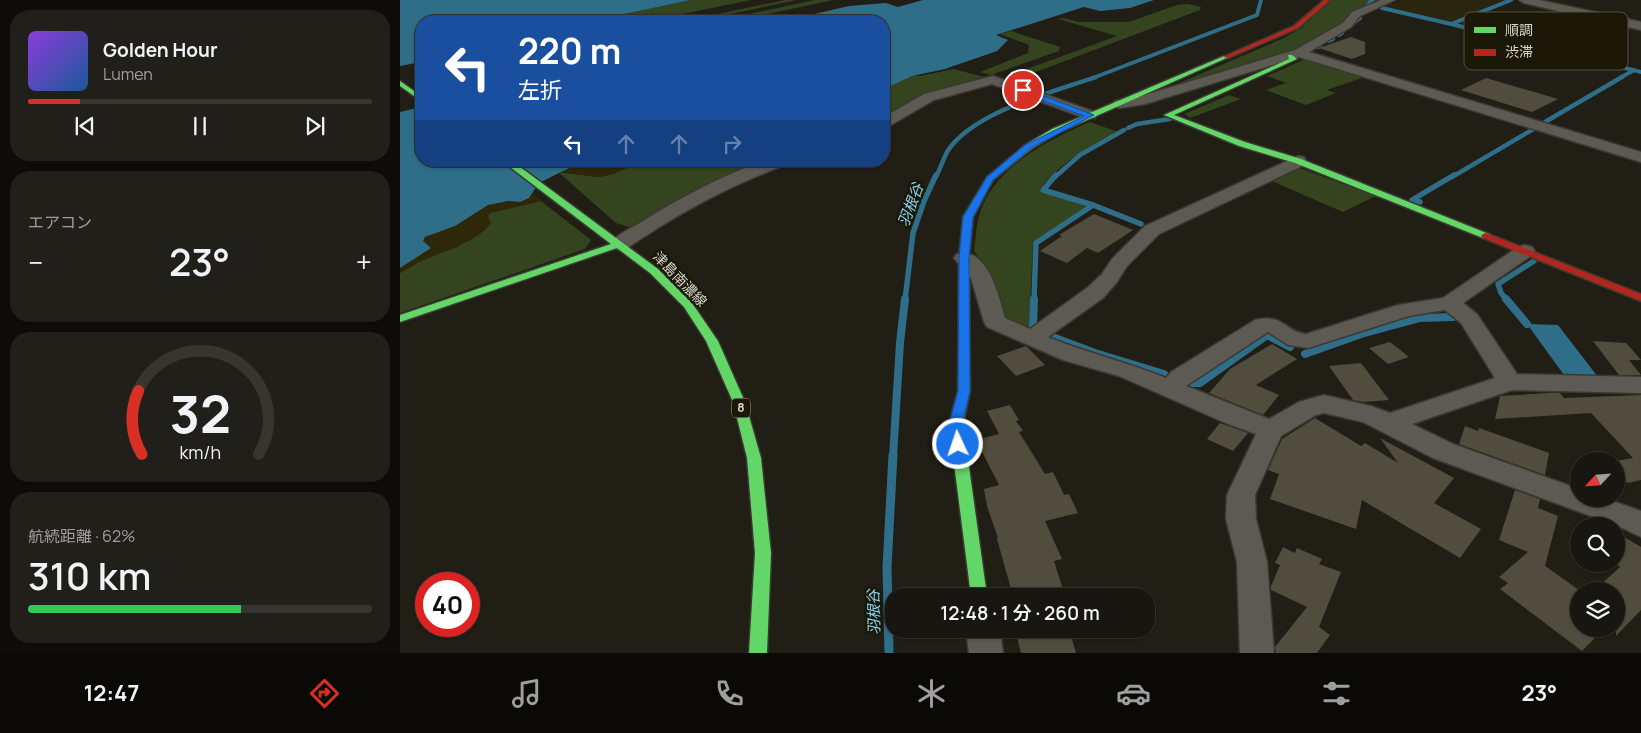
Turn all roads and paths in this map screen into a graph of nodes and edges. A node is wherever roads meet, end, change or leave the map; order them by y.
1 (1327, 0) edge
2 (1390, 0) edge
3 (1524, 0) edge
4 (1551, 0) edge
5 (1578, 12) edge
6 (1608, 12) edge
7 (1628, 16) edge
8 (1641, 19) edge
9 (1628, 23) edge
10 (1641, 26) edge
11 (1295, 54) junction
12 (1120, 104) junction
13 (1084, 113) junction
14 (890, 120) edge
15 (1641, 157) edge
16 (1298, 161) junction
17 (514, 167) edge
18 (761, 167) edge
19 (620, 244) junction
20 (1525, 251) junction
21 (964, 258) junction
22 (1641, 298) edge
23 (1449, 303) junction
24 (400, 319) edge
25 (1032, 337) junction
26 (1510, 382) junction
27 (1641, 385) edge
28 (1170, 388) junction
29 (1389, 423) junction
30 (1271, 430) junction
31 (1641, 525) edge
32 (978, 588) edge
33 (984, 638) edge
34 (758, 653) edge
35 (986, 653) edge
36 (1257, 653) edge

1 - 12 street
2 - 11 street
3 - 5 street
4 - 6 street
7 - 8 street
9 - 10 street
11 - 12 street
11 - 15 street
11 - 16 street
12 - 13 street
13 - 14 street
13 - 21 street
16 - 20 street
16 - 25 street
17 - 19 street, 津島南濃線 / 8
18 - 19 street
19 - 24 street
19 - 34 street, 津島南濃線 / 8
20 - 22 street
20 - 23 street
21 - 25 street
21 - 32 street
23 - 26 street
23 - 28 street
25 - 28 street
26 - 27 street
26 - 29 street
28 - 30 street
29 - 30 street
29 - 31 street
30 - 36 street
33 - 35 street

